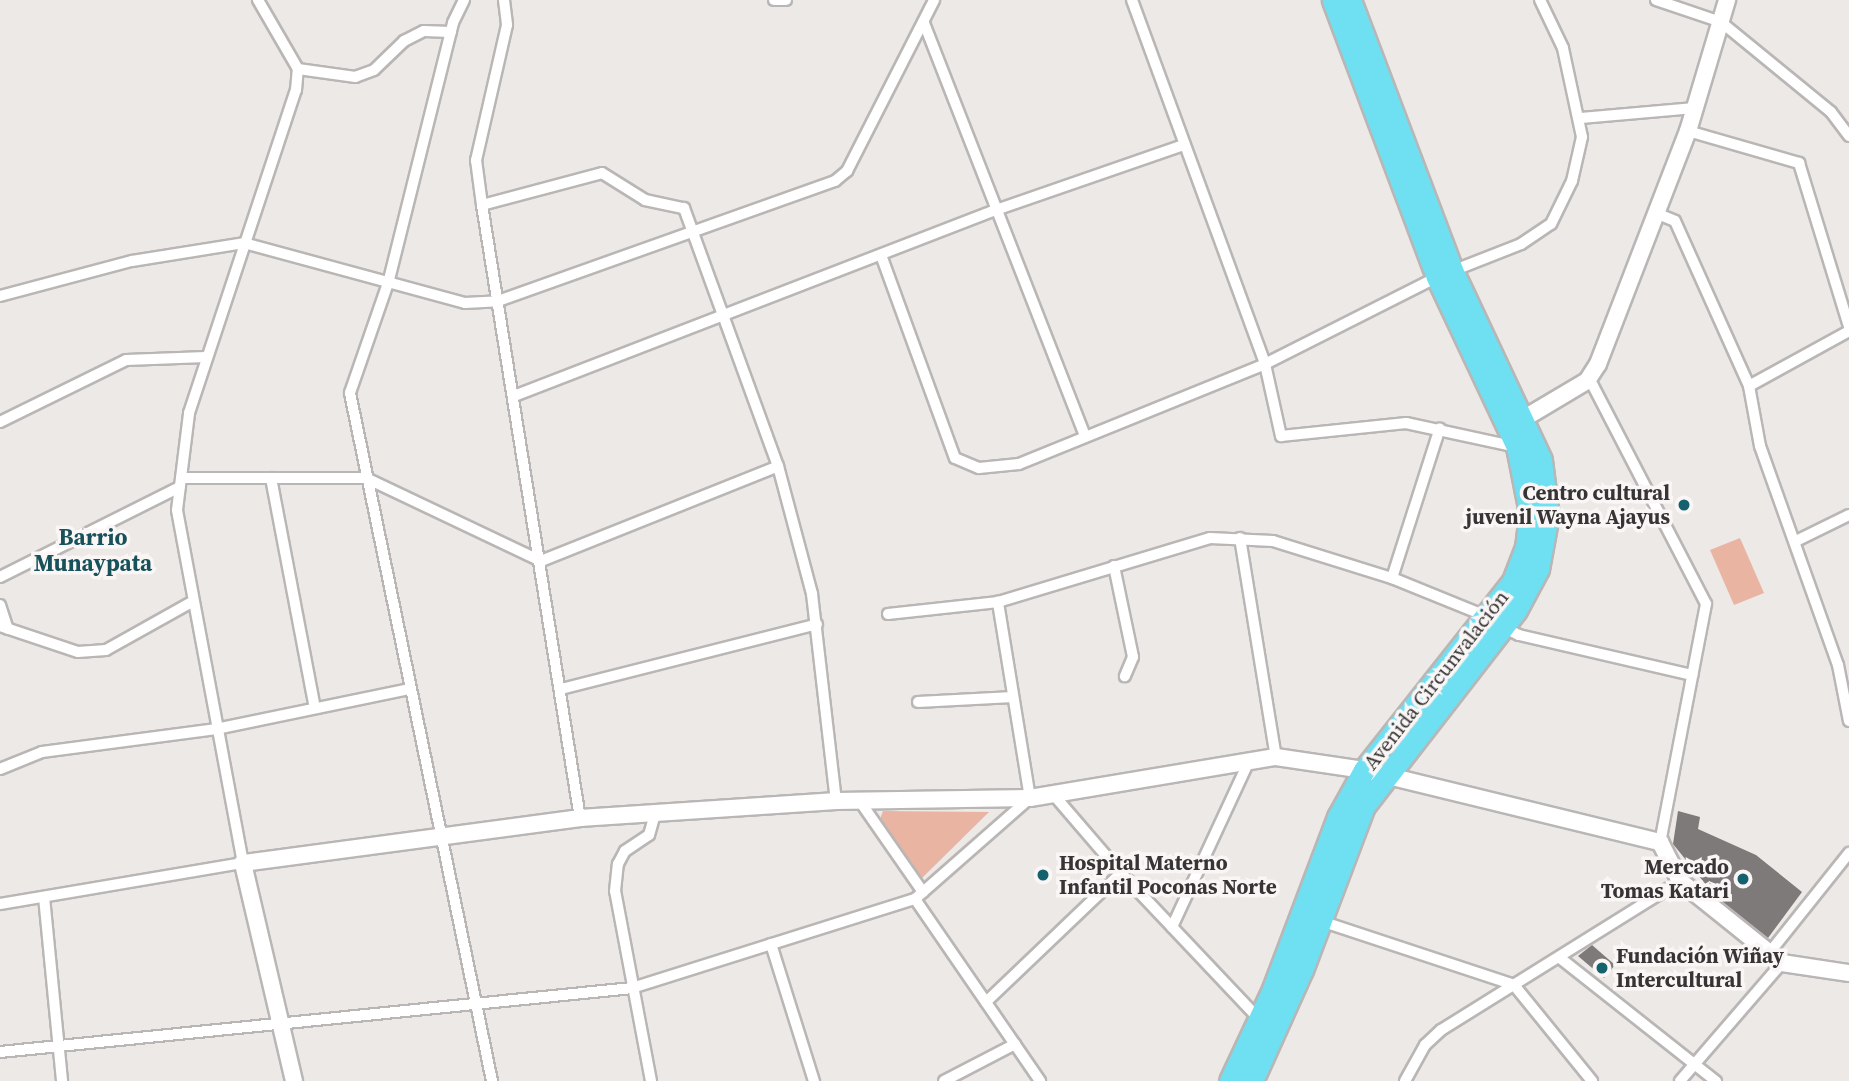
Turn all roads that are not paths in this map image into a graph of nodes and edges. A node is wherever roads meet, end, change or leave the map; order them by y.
1 (258, 0) edge
2 (464, 0) edge
3 (503, 0) edge
4 (774, 0) edge
5 (786, 0) edge
6 (934, 0) edge
7 (1132, 0) edge
8 (1333, 0) edge
9 (1350, 0) edge
10 (1540, 0) edge
11 (1656, 0) edge
12 (1727, 0) edge
13 (1721, 22) junction
14 (923, 23) junction
15 (451, 32) junction
16 (298, 69) junction
17 (1695, 108) junction
18 (1581, 118) junction
19 (1688, 131) junction
20 (1849, 136) edge
21 (1184, 145) junction
22 (482, 205) junction
23 (993, 211) junction
24 (1658, 214) junction
25 (695, 230) junction
26 (244, 243) junction
27 (880, 255) junction
28 (1445, 274) junction
29 (388, 284) junction
30 (0, 296) edge
31 (498, 301) junction
32 (723, 312) junction
33 (1849, 329) edge
34 (206, 357) junction
35 (1265, 364) junction
36 (1589, 378) junction
37 (1749, 386) junction
38 (514, 396) junction
39 (1515, 421) junction
40 (0, 422) edge
41 (1440, 428) junction
42 (1084, 436) junction
43 (1517, 447) junction
44 (778, 466) junction
45 (271, 478) junction
46 (366, 478) junction
47 (180, 482) junction
48 (1849, 515) edge
49 (1240, 538) junction
50 (1796, 541) junction
51 (541, 561) junction
52 (1114, 566) junction
53 (0, 577) edge
54 (1392, 578) junction
55 (998, 601) junction
56 (190, 603) junction
57 (0, 606) edge
58 (888, 614) dead end
59 (1496, 622) junction
60 (817, 624) junction
61 (4, 627) edge
62 (1692, 675) junction
63 (1125, 677) dead end
64 (561, 688) junction
65 (410, 689) junction
66 (1013, 697) junction
67 (918, 702) dead end
68 (1846, 706) edge
69 (315, 708) junction
70 (1849, 721) edge
71 (216, 729) junction
72 (1276, 757) junction
73 (1249, 761) junction
74 (0, 769) edge
75 (1373, 773) junction
76 (1053, 794) junction
77 (1030, 798) junction
78 (859, 800) junction
79 (836, 801) junction
80 (655, 814) junction
81 (580, 818) junction
82 (441, 837) junction
83 (1660, 842) junction
84 (1849, 853) edge
85 (243, 863) junction
86 (1121, 873) junction
87 (1680, 881) junction
88 (919, 896) junction
89 (44, 897) junction
90 (0, 904) edge
91 (1311, 918) junction
92 (1172, 926) junction
93 (771, 944) junction
94 (1776, 957) junction
95 (1560, 958) junction
96 (1849, 974) edge
97 (1514, 985) junction
98 (632, 988) junction
99 (986, 1002) junction
100 (476, 1003) junction
101 (1260, 1020) junction
102 (281, 1026) junction
103 (1015, 1044) junction
104 (59, 1046) junction
105 (0, 1052) edge
106 (1695, 1066) junction
107 (1239, 1080) edge
108 (62, 1081) edge
109 (294, 1081) edge
110 (492, 1081) edge
111 (650, 1081) edge
112 (814, 1081) edge
113 (944, 1081) edge
114 (1040, 1081) edge
115 (1405, 1081) edge
116 (1592, 1081) edge
117 (1680, 1081) edge
118 (1716, 1081) edge

1 - 16 street
2 - 15 street
3 - 22 street
4 - 5 street
6 - 14 street
7 - 21 street
8 - 28 highway, Avenida Circunvalación
9 - 28 highway, Avenida Circunvalación
10 - 18 street
11 - 13 street
12 - 13 street
13 - 17 street
13 - 20 street
14 - 23 street
14 - 25 street
15 - 16 street
15 - 29 street
16 - 26 street
17 - 18 street
17 - 19 street
18 - 28 street
19 - 24 street
19 - 33 street
21 - 23 street
21 - 35 street
22 - 25 street
22 - 31 street
23 - 27 street
23 - 42 street
24 - 36 street
24 - 37 street
25 - 31 street
25 - 32 street
26 - 29 street
26 - 30 street
26 - 34 street
27 - 32 street
27 - 42 street
28 - 35 street
28 - 39 highway, Avenida Circunvalación
29 - 31 street
29 - 46 street
31 - 38 street
32 - 38 street
32 - 44 street
33 - 37 street
34 - 40 street
34 - 47 street
35 - 41 street
35 - 42 street
36 - 39 street
36 - 62 street
37 - 50 street
38 - 51 street
39 - 43 highway, Avenida Circunvalación
39 - 59 highway, Avenida Circunvalación
41 - 43 street
41 - 54 street
43 - 59 highway, Avenida Circunvalación
44 - 51 street
44 - 60 street
45 - 46 street
45 - 47 street
45 - 69 street
46 - 51 street
46 - 65 street
47 - 53 street
47 - 56 street
48 - 50 street
49 - 52 street
49 - 54 street
49 - 72 street
50 - 68 street
51 - 64 street
52 - 55 street
52 - 63 street
54 - 59 street
55 - 58 street
55 - 66 street
56 - 61 street
56 - 71 street
57 - 61 street
59 - 62 street
59 - 75 highway, Avenida Circunvalación
60 - 64 street
60 - 79 street
62 - 83 street
64 - 81 street
65 - 69 street
65 - 82 street
66 - 67 street
66 - 77 street
68 - 70 street
69 - 71 street
71 - 74 street
71 - 85 street
72 - 73 street
72 - 75 street
73 - 76 street
73 - 92 street
75 - 83 street
75 - 91 highway, Avenida Circunvalación
76 - 77 street
76 - 86 street
77 - 78 street
77 - 88 street
78 - 79 street
78 - 88 street
79 - 80 street
80 - 81 street
80 - 98 street
81 - 82 street
82 - 85 street
82 - 100 street
83 - 87 street
84 - 94 street
85 - 89 street
85 - 102 street
86 - 92 street
86 - 99 street
87 - 94 street
87 - 95 street
88 - 93 street
88 - 99 street
89 - 90 street
89 - 104 street
91 - 97 street
91 - 101 highway, Avenida Circunvalación
91 - 107 highway, Avenida Circunvalación
92 - 101 street
93 - 98 street
93 - 112 street
94 - 96 street
94 - 106 street
95 - 97 street
95 - 106 street
97 - 115 street
97 - 116 street
98 - 100 street
98 - 111 street
99 - 103 street
100 - 102 street
100 - 110 street
101 - 107 highway, Avenida Circunvalación
102 - 104 street
102 - 109 street
103 - 113 street
103 - 114 street
104 - 105 street
104 - 108 street
106 - 117 street
106 - 118 street

